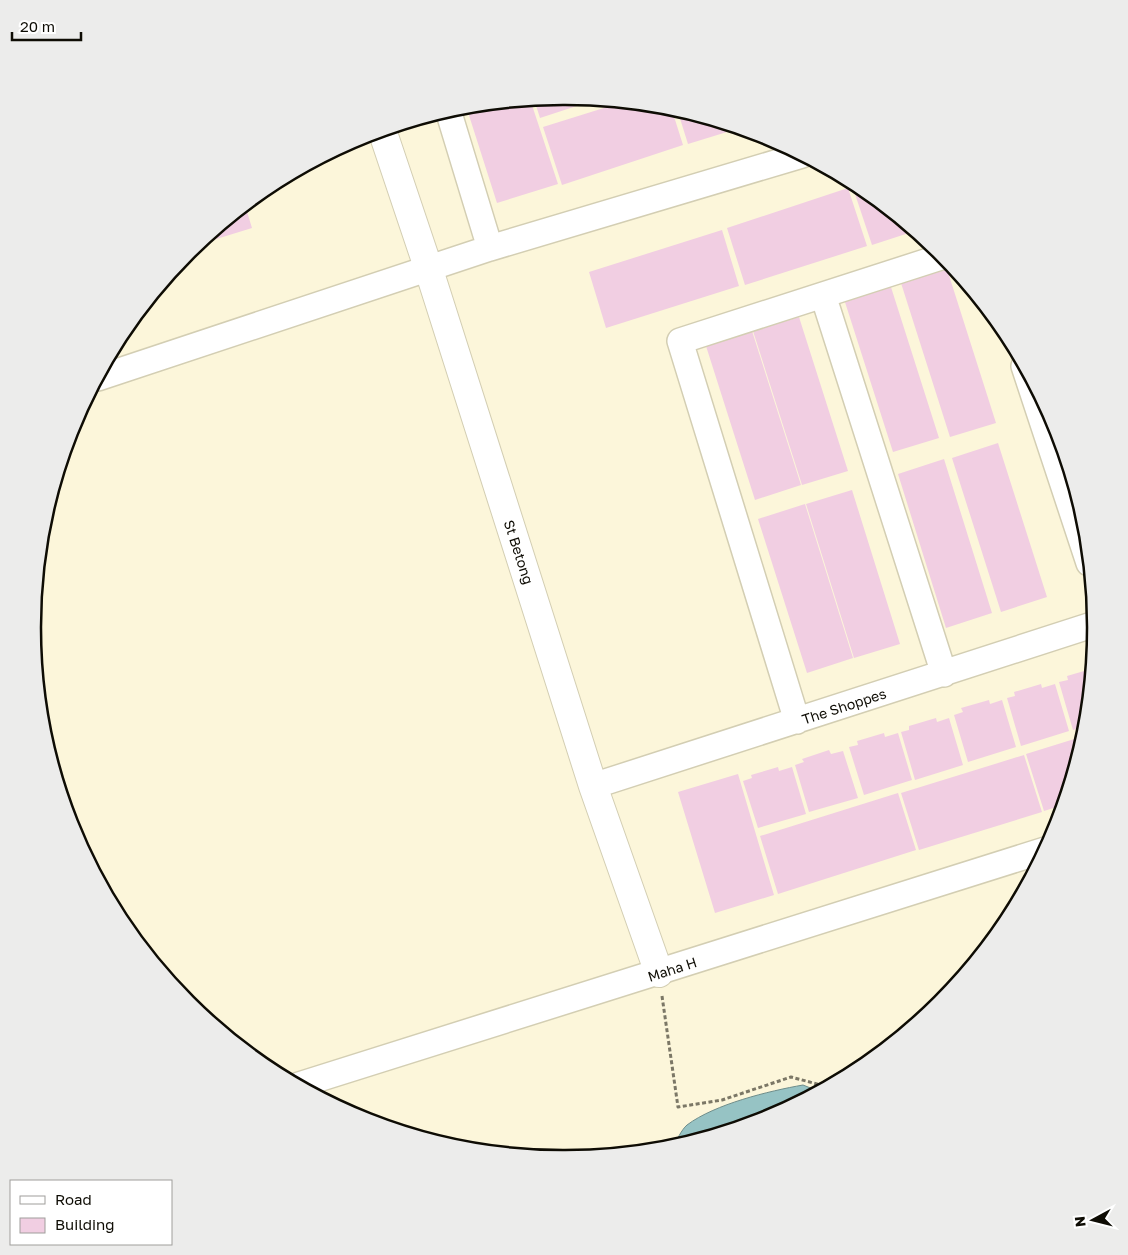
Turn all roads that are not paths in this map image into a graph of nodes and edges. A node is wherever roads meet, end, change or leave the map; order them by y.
1 (450, 118) edge
2 (384, 137) edge
3 (792, 158) edge
4 (490, 248) junction
5 (935, 259) edge
6 (429, 270) junction
7 (823, 295) junction
8 (106, 375) edge
9 (1036, 403) edge
10 (1077, 529) edge
11 (1087, 627) edge
12 (944, 674) junction
13 (797, 721) junction
14 (593, 786) junction
15 (1036, 853) edge
16 (659, 973) junction
17 (307, 1082) edge

1 - 4 street
2 - 6 main road, St Betong
3 - 4 street
4 - 6 street
5 - 7 street
6 - 8 street
6 - 14 main road, St Betong
7 - 12 street
7 - 13 street
9 - 10 street
11 - 12 street, The Shoppes
12 - 13 street, The Shoppes
13 - 14 street, The Shoppes
14 - 16 main road, St Betong
15 - 16 street, Maha H
16 - 17 street, Maha H

